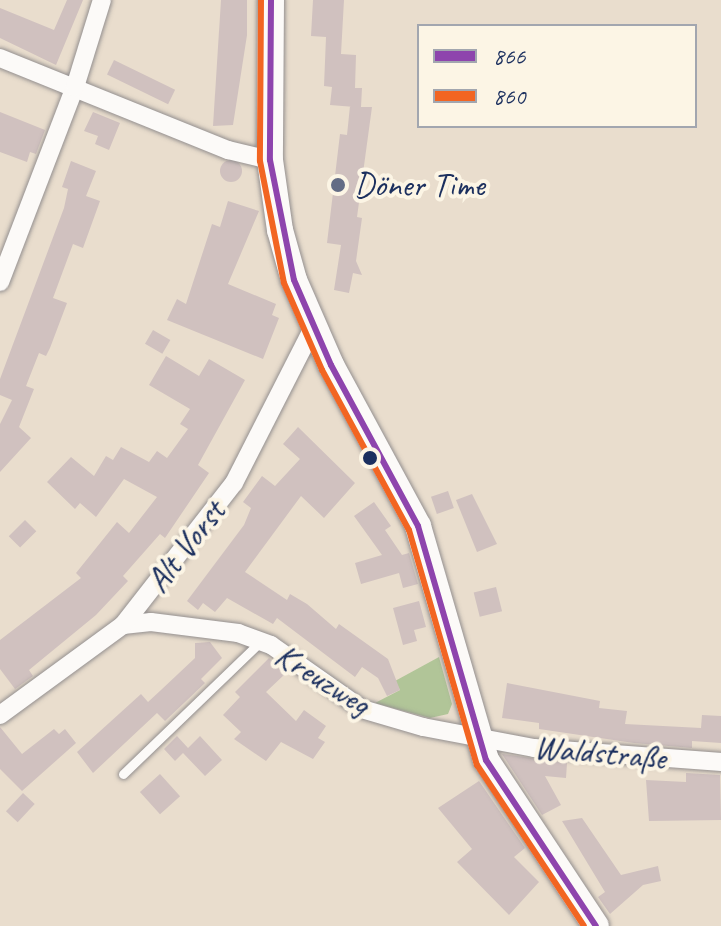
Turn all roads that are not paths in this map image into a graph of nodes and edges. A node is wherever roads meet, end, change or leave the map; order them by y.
1 (102, 0) edge
2 (271, 0) edge
3 (0, 58) edge
4 (75, 87) junction
5 (270, 160) junction
6 (2, 270) edge
7 (313, 328) junction
8 (123, 625) junction
9 (261, 641) junction
10 (0, 715) edge
11 (479, 738) junction
12 (721, 762) edge
13 (123, 774) dead end
14 (596, 926) edge

1 - 4 street
2 - 5 street
3 - 4 street
4 - 5 street
4 - 6 street
5 - 7 street
7 - 8 street, Alt Vorst
7 - 11 street
8 - 9 street, Kreuzweg
8 - 10 street, Alt Vorst
9 - 11 street, Kreuzweg
9 - 13 lane, Kreuzweg
11 - 12 street, Waldstraße
11 - 14 street

